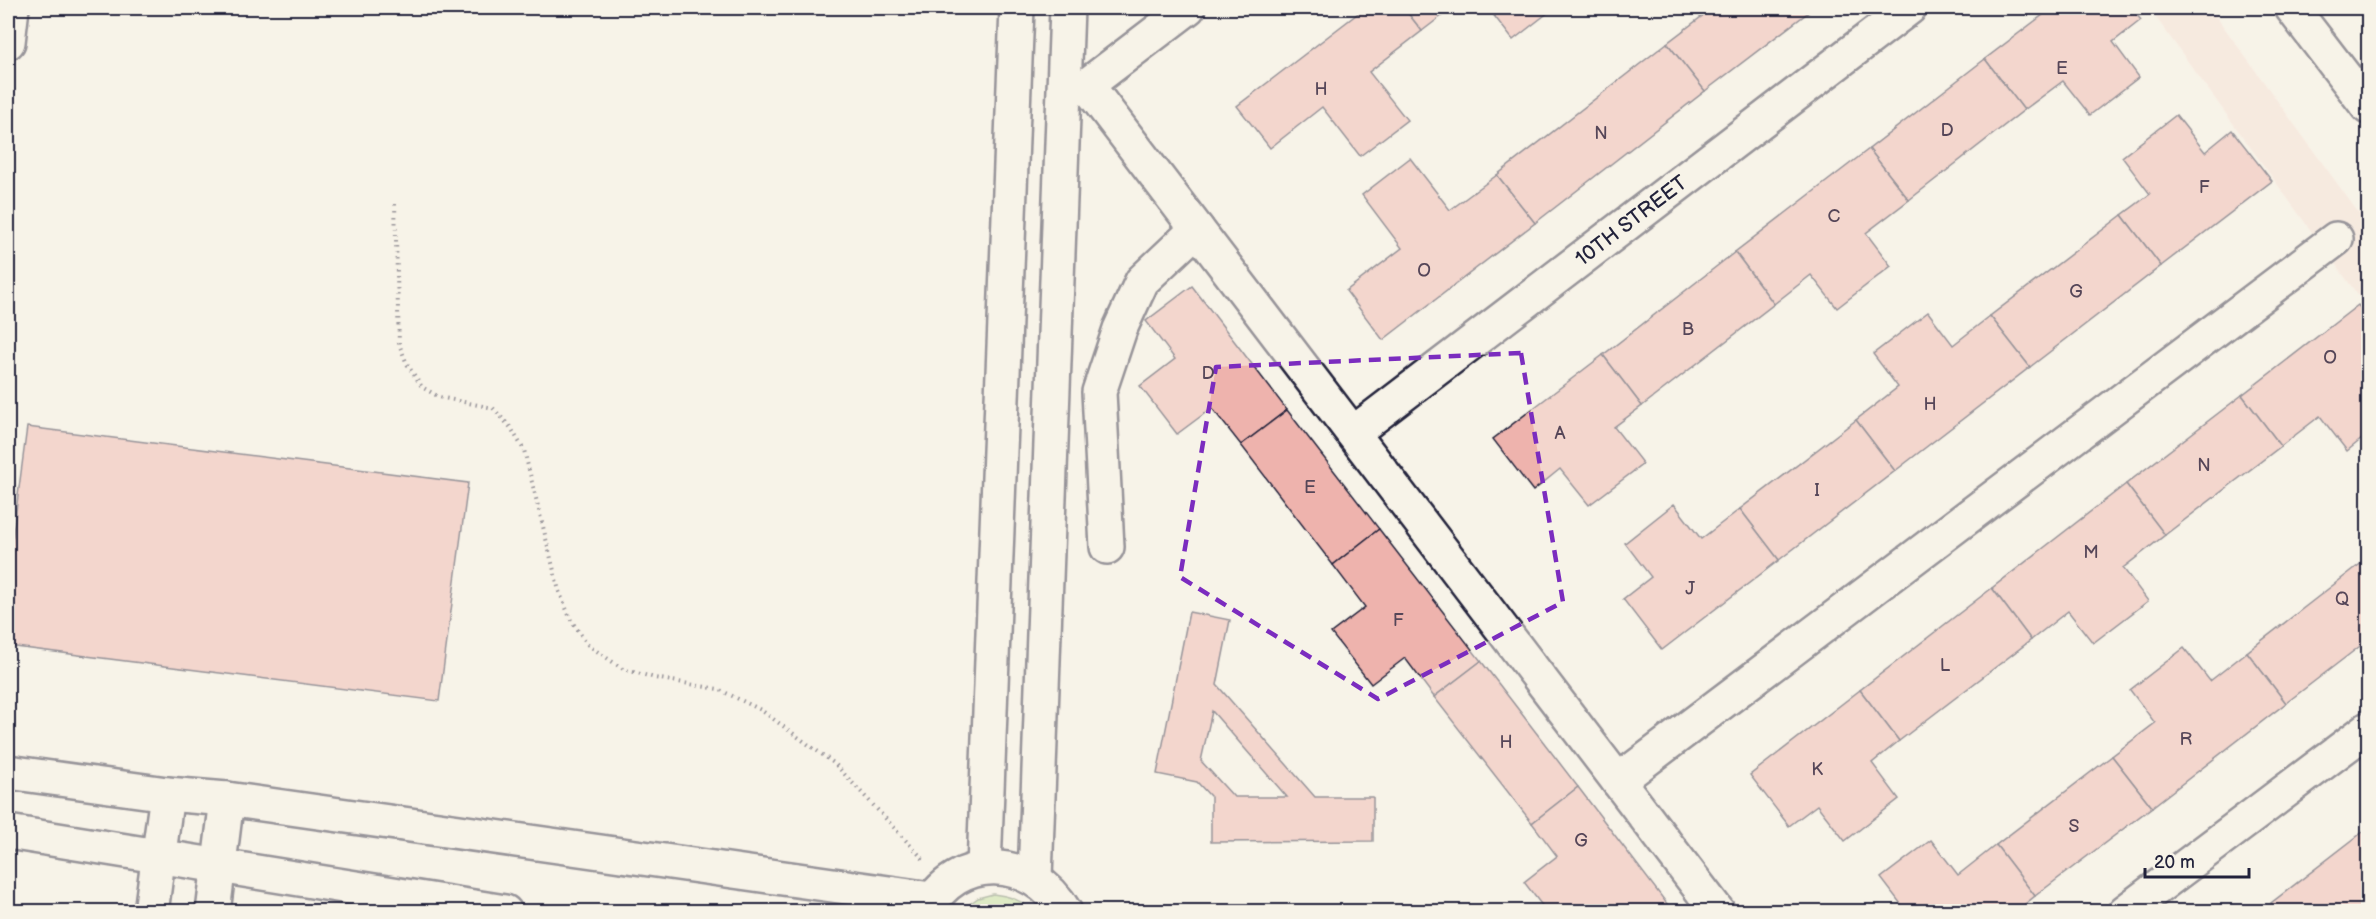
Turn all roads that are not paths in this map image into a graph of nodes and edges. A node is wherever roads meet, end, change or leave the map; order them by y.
1 (12, 8) edge
2 (1017, 8) edge
3 (1067, 8) edge
4 (1188, 8) edge
5 (1909, 8) edge
6 (2292, 8) edge
7 (8, 42) edge
8 (2368, 107) edge
9 (1197, 229) junction
10 (2336, 239) dead end
11 (1353, 434) junction
12 (1107, 547) dead end
13 (2368, 729) edge
14 (8, 772) edge
15 (1618, 781) junction
16 (167, 794) junction
17 (227, 799) junction
18 (8, 832) edge
19 (158, 857) junction
20 (218, 865) junction
21 (984, 868) junction
22 (1035, 878) junction
23 (934, 898) edge
24 (151, 912) edge
25 (213, 912) edge
26 (506, 912) edge
27 (1065, 912) edge
28 (1718, 912) edge
29 (2125, 912) edge

1 - 7 street
2 - 21 street
3 - 22 street
4 - 9 street
5 - 11 street, 10TH STREET
6 - 8 street
9 - 11 street
9 - 12 street
10 - 15 street
11 - 15 street
13 - 29 street
14 - 16 street
15 - 28 street
16 - 17 street
16 - 19 street
17 - 20 street
17 - 23 street
18 - 19 street
19 - 20 street
19 - 24 street
20 - 25 street
20 - 26 street
21 - 22 street
21 - 23 street
22 - 27 street

